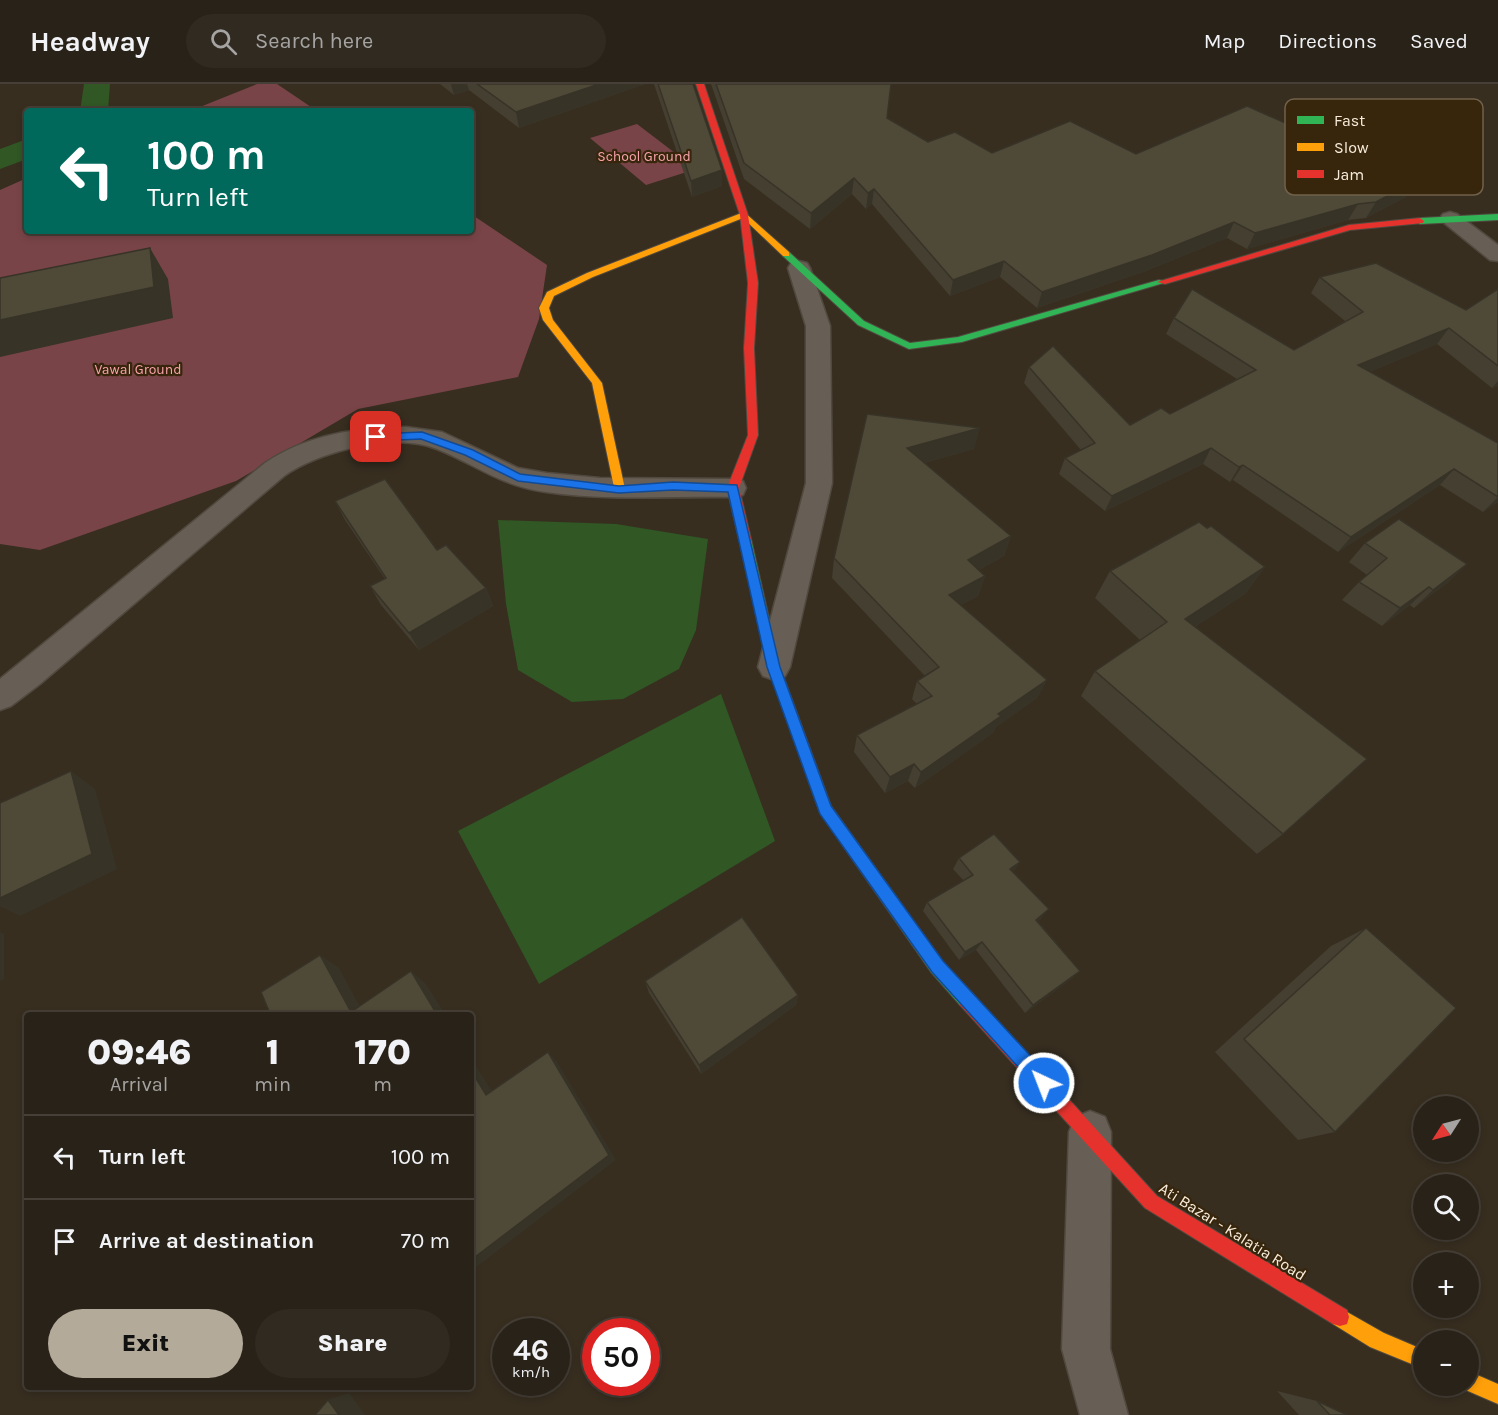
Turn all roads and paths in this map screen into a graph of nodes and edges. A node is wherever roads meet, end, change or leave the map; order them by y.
1 (700, 84) edge
2 (744, 215) junction
3 (1498, 217) edge
4 (1450, 218) junction
5 (1498, 255) edge
6 (799, 268) junction
7 (733, 488) junction
8 (619, 489) junction
9 (774, 667) junction
10 (0, 697) edge
11 (1090, 1132) junction
12 (1413, 1355) edge
13 (1479, 1386) edge
14 (1498, 1394) edge
15 (1104, 1415) edge

1 - 2 street
2 - 6 street
2 - 7 street
2 - 8 street
3 - 4 street
4 - 5 street
4 - 6 street
6 - 9 street
7 - 8 street
7 - 9 street, Ati Bazar - Kalatia Road
8 - 10 street
9 - 11 street, Ati Bazar - Kalatia Road
11 - 12 street, Ati Bazar - Kalatia Road
11 - 15 street
13 - 14 street

